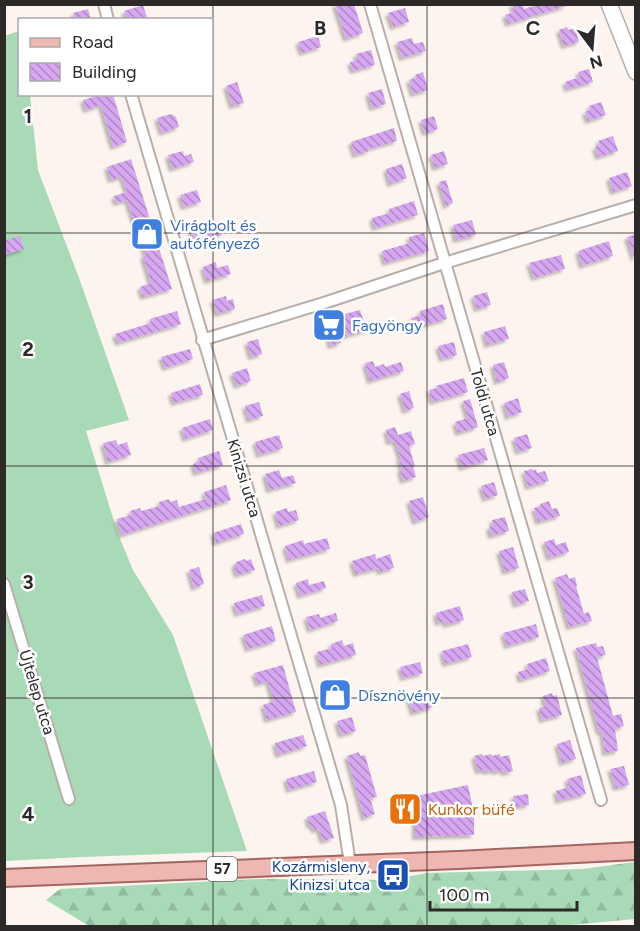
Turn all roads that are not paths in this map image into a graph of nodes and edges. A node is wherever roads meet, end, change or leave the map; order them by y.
1 (370, 4) edge
2 (609, 4) edge
3 (636, 72) edge
4 (132, 96) edge
5 (636, 205) edge
6 (445, 263) junction
7 (202, 340) junction
8 (4, 584) edge
9 (69, 800) dead end
10 (601, 800) dead end
11 (636, 851) edge
12 (350, 864) junction
13 (4, 878) edge

1 - 6 street, Toldi utca
2 - 3 main road
4 - 7 street, Kinizsi utca
5 - 6 street
6 - 7 street
6 - 10 street, Toldi utca
7 - 12 street, Kinizsi utca
8 - 9 street, Újtelep utca
11 - 12 main road, 57
12 - 13 main road, 57

